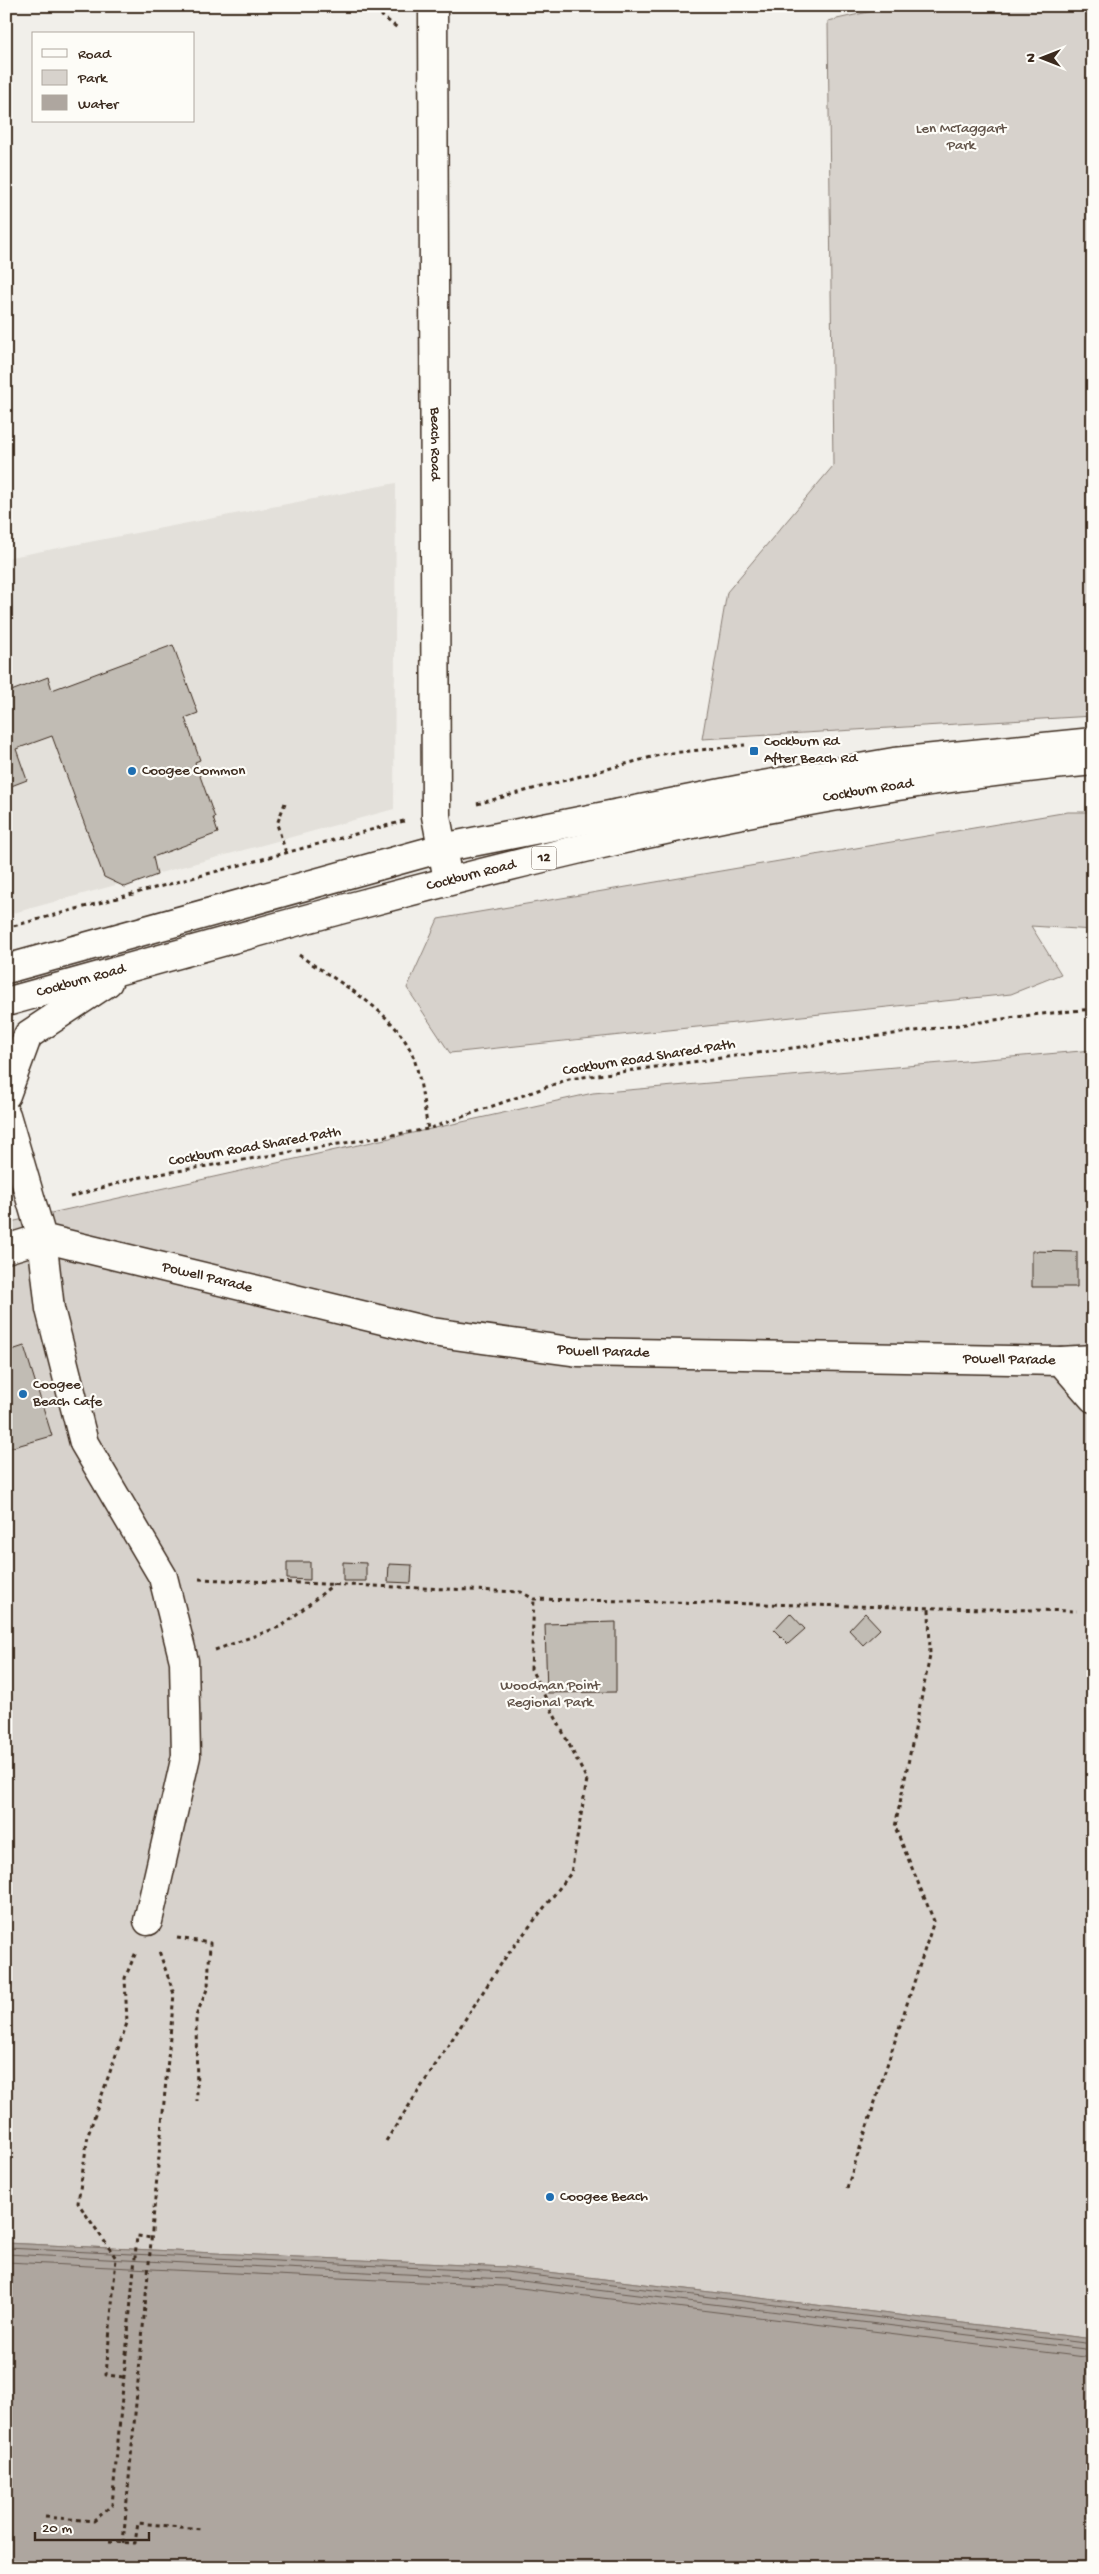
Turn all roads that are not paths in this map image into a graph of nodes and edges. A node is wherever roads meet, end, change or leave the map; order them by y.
1 (433, 6) edge
2 (1093, 742) edge
3 (1093, 761) edge
4 (442, 848) junction
5 (448, 880) junction
6 (130, 968) junction
7 (6, 969) edge
8 (6, 1002) edge
9 (6, 1095) edge
10 (6, 1115) edge
11 (42, 1238) junction
12 (6, 1249) edge
13 (1093, 1359) edge
14 (1061, 1361) junction
15 (1093, 1398) edge
16 (148, 1921) road end

1 - 4 main road, Beach Road
2 - 4 main road, Cockburn Road / 12
3 - 5 main road, Cockburn Road / 12
4 - 5 main road, Beach Road
4 - 7 main road, Cockburn Road / 12
5 - 6 main road, Cockburn Road / 12
6 - 8 main road, Cockburn Road / 12
6 - 9 main road
10 - 11 main road
11 - 12 main road
11 - 14 main road, Powell Parade
11 - 16 main road
13 - 14 main road, Powell Parade
14 - 15 main road

